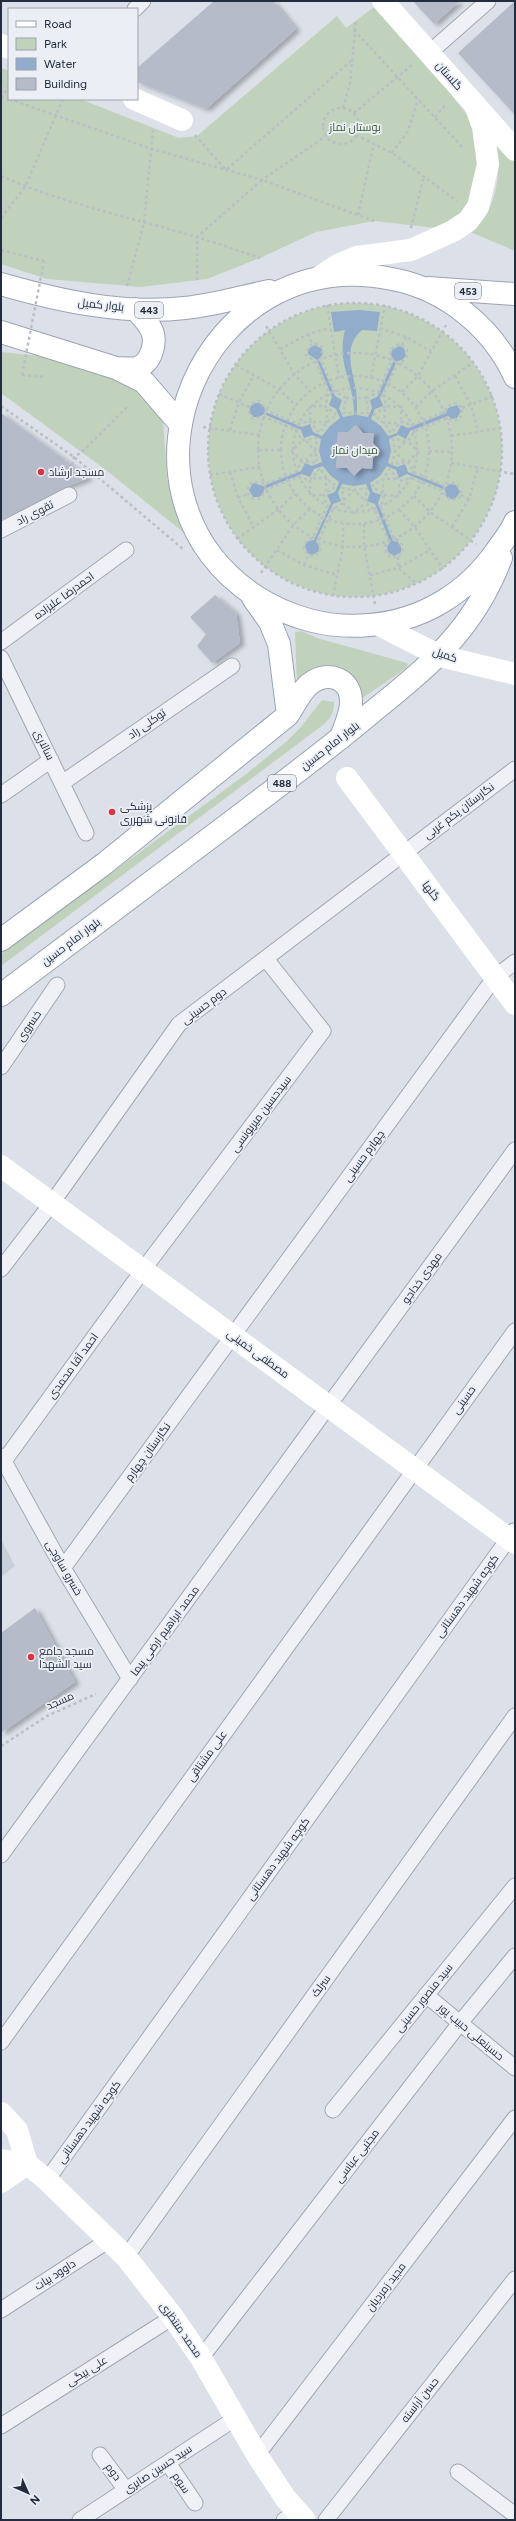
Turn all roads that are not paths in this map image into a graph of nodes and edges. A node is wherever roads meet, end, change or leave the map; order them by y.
1 (144, 1) edge
2 (383, 1) edge
3 (488, 1) edge
4 (136, 8) edge
5 (429, 53) junction
6 (136, 100) edge
7 (475, 105) junction
8 (182, 120) road end
9 (515, 150) edge
10 (308, 281) junction
11 (1, 284) edge
12 (421, 287) junction
13 (515, 294) edge
14 (135, 309) junction
15 (1, 332) edge
16 (116, 368) junction
17 (515, 377) edge
18 (181, 425) junction
19 (69, 496) dead end
20 (1, 530) edge
21 (514, 532) edge
22 (126, 550) dead end
23 (248, 591) junction
24 (379, 625) junction
25 (1, 642) edge
26 (440, 656) junction
27 (1, 658) edge
28 (232, 666) dead end
29 (515, 674) edge
30 (288, 715) junction
31 (341, 738) junction
32 (51, 760) junction
33 (515, 769) edge
34 (347, 778) dead end
35 (62, 783) junction
36 (1, 795) edge
37 (86, 833) dead end
38 (402, 853) junction
39 (1, 940) edge
40 (266, 959) junction
41 (515, 962) edge
42 (495, 977) junction
43 (57, 985) dead end
44 (1, 995) edge
45 (515, 1004) edge
46 (1, 1067) edge
47 (515, 1150) edge
48 (1, 1166) edge
49 (52, 1203) junction
50 (1, 1269) edge
51 (143, 1270) junction
52 (515, 1331) edge
53 (233, 1336) junction
54 (328, 1406) junction
55 (2, 1459) edge
56 (414, 1469) junction
57 (513, 1537) edge
58 (63, 1568) junction
59 (130, 1679) junction
60 (515, 1716) edge
61 (1, 1855) edge
62 (515, 1886) edge
63 (515, 1956) edge
64 (426, 1995) junction
65 (460, 2023) junction
66 (1, 2042) edge
67 (515, 2068) edge
68 (334, 2110) dead end
69 (1, 2114) edge
70 (515, 2118) edge
71 (1, 2160) edge
72 (27, 2164) junction
73 (47, 2180) junction
74 (1, 2182) edge
75 (109, 2240) junction
76 (126, 2257) junction
77 (515, 2279) edge
78 (1, 2310) edge
79 (173, 2317) junction
80 (201, 2358) junction
81 (236, 2418) junction
82 (1, 2426) edge
83 (100, 2455) dead end
84 (257, 2455) junction
85 (168, 2463) junction
86 (458, 2472) dead end
87 (126, 2490) junction
88 (195, 2503) dead end
89 (515, 2515) edge
90 (295, 2517) edge
91 (80, 2520) edge
92 (326, 2520) edge

1 - 4 street
2 - 5 main road, گلستان
3 - 5 street
5 - 7 main road, گلستان
6 - 8 main road
7 - 9 main road, گلستان
7 - 10 main road
10 - 12 main road
10 - 14 main road, بلوار کمیل / 443
10 - 18 main road
11 - 14 main road, بلوار کمیل / 443
12 - 13 main road, 453
12 - 17 main road
14 - 16 main road
15 - 16 main road
16 - 18 main road
18 - 23 main road
19 - 20 street, تقوی راد
21 - 24 main road
21 - 26 main road, بلوار امام حسین / 488
22 - 25 street, احمدرضا علیزاده
23 - 24 main road
23 - 30 main road
24 - 26 main road, کمیل
26 - 29 main road, کمیل
26 - 31 main road, بلوار امام حسین / 488
27 - 32 street, سالاری
28 - 35 street, توکلی راد
30 - 31 main road
30 - 39 main road
31 - 44 main road, بلوار امام حسین / 488
32 - 35 street, سالاری
32 - 36 street
33 - 38 street, نگارستان یکم غربی
34 - 38 main road, گلها
35 - 37 street, سالاری
38 - 40 street, دوم حسینی
38 - 42 main road, گلها
40 - 49 street, دوم حسینی
40 - 51 street, سیدحسین میریونسی
41 - 42 street, چهارم حسینی
42 - 45 main road, گلها
42 - 53 street, چهارم حسینی
43 - 46 street, خسروی
47 - 54 street, مهدی خداجو
48 - 49 main road, مصطفی خمینی
49 - 50 street, دوم حسینی
49 - 51 main road, مصطفی خمینی
51 - 53 main road, مصطفی خمینی
51 - 55 street, احمد آقا محمدی
52 - 56 street, حسینی
53 - 54 main road, مصطفی خمینی
53 - 58 street, نگارستان چهارم
54 - 56 main road, مصطفی خمینی
54 - 59 street, محمد ابراهیم ارضی پیما
55 - 58 street, خسرو ساوجی
56 - 57 main road, مصطفی خمینی
56 - 66 street, علی مشتاقی
57 - 73 street, کوچه شهید دهستانی
58 - 59 street, خسرو ساوجی
59 - 61 street, محمد ابراهیم ارضی پیما
60 - 76 street, سرلک
62 - 64 street, سید منصور حسینی
63 - 65 street, مجتبی عباسی
64 - 65 street, حسینعلی حبیب پور
64 - 68 street, سید منصور حسینی
65 - 67 street, حسینعلی حبیب پور
65 - 80 street, مجتبی عباسی
69 - 72 main road
70 - 84 street, مجید زمردیان
71 - 72 main road, محمد منتظری
72 - 73 main road, محمد منتظری
72 - 74 main road
73 - 75 main road, محمد منتظری
75 - 76 main road, محمد منتظری
75 - 78 street, داوود بیات
76 - 79 main road, محمد منتظری
77 - 92 street, حسن آراسته
79 - 80 main road, محمد منتظری
79 - 82 street, علی بیگی
80 - 81 main road, محمد منتظری
81 - 84 main road, محمد منتظری
81 - 85 street, سید حسین صابری
83 - 87 street, دوم
84 - 90 main road, محمد منتظری
85 - 87 street, سید حسین صابری
85 - 88 street, سوم
86 - 89 street
87 - 91 street, سید حسین صابری

